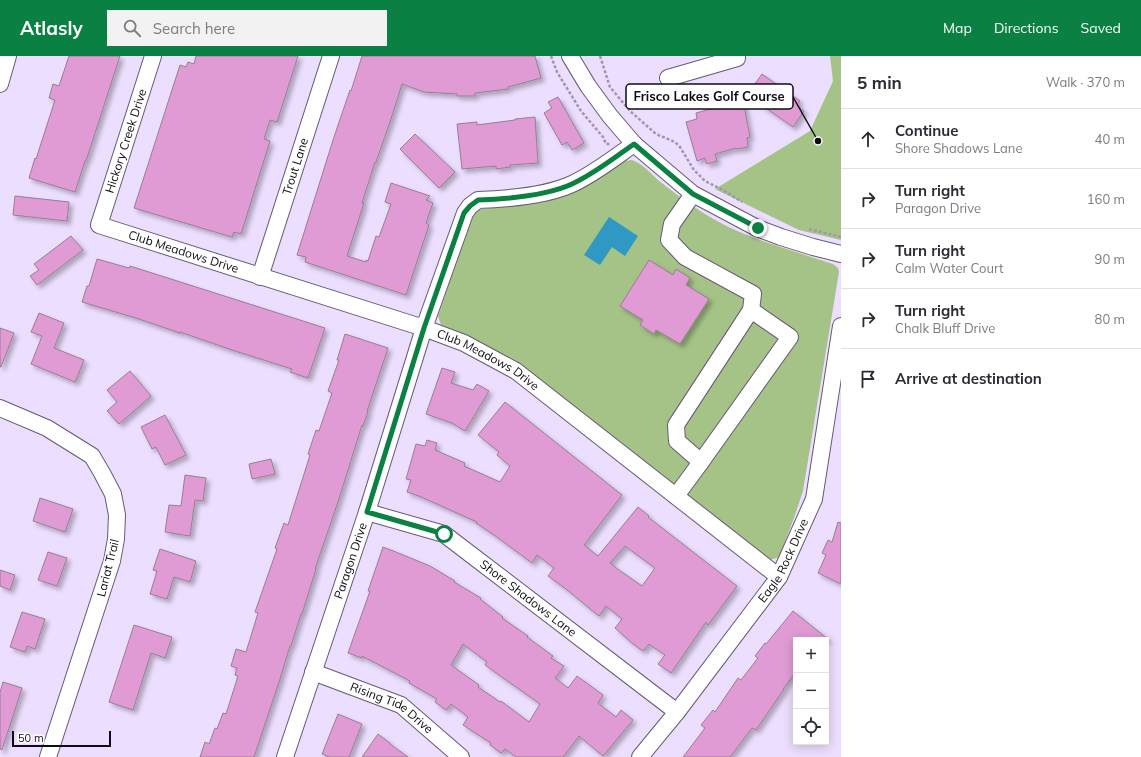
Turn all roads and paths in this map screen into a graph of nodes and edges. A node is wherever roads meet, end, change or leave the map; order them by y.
1 (8, 56) edge
2 (153, 56) edge
3 (331, 56) edge
4 (551, 56) edge
5 (570, 56) edge
6 (600, 56) edge
7 (737, 57) edge
8 (668, 78) dead end
9 (0, 84) edge
10 (634, 144) junction
11 (613, 145) dead end
12 (693, 194) junction
13 (742, 203) dead end
14 (99, 225) joint
15 (807, 229) dead end
16 (841, 237) edge
17 (841, 254) edge
18 (260, 277) junction
19 (751, 310) junction
20 (841, 326) edge
21 (424, 328) junction
22 (0, 408) edge
23 (701, 462) junction
24 (676, 496) junction
25 (367, 512) junction
26 (779, 577) junction
27 (313, 672) junction
28 (677, 712) junction
29 (48, 757) edge
30 (285, 757) edge
31 (461, 757) edge
32 (640, 757) edge

1 - 9 street
2 - 14 street, Hickory Creek Drive
3 - 18 street, Trout Lane
4 - 11 path
5 - 10 street
6 - 13 path
7 - 8 street
10 - 12 street
10 - 21 street, Paragon Drive
12 - 17 street
12 - 19 street
14 - 18 street, Club Meadows Drive
15 - 16 path
18 - 21 street, Club Meadows Drive
19 - 23 street
19 - 23 street
20 - 26 street, Eagle Rock Drive
21 - 24 street, Club Meadows Drive
21 - 25 street, Paragon Drive
22 - 29 street, Lariat Trail
23 - 24 street
24 - 26 street, Club Meadows Drive
25 - 27 street, Paragon Drive
25 - 28 street, Shore Shadows Lane
26 - 28 street, Eagle Rock Drive
27 - 30 street, Paragon Drive
27 - 31 street, Rising Tide Drive
28 - 32 street, Eagle Rock Drive

